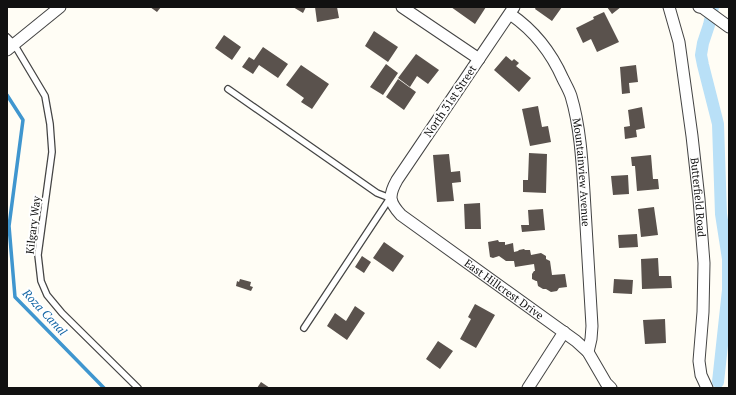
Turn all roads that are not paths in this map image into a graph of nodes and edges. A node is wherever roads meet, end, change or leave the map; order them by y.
1 (60, 7) edge
2 (402, 7) edge
3 (669, 7) edge
4 (701, 8) edge
5 (512, 10) edge
6 (729, 27) edge
7 (10, 45) edge
8 (479, 59) junction
9 (228, 89) dead end
10 (390, 198) junction
11 (304, 328) dead end
12 (564, 332) junction
13 (588, 352) junction
14 (138, 388) edge
15 (528, 388) edge
16 (610, 388) edge
17 (707, 388) edge

1 - 7 street
2 - 8 street
3 - 17 street, Butterfield Road
4 - 6 street
5 - 8 street, North 31st Street
5 - 13 street, Mountainview Avenue
7 - 14 lane, Kilgary Way
8 - 10 street, North 31st Street
9 - 10 lane
10 - 11 lane
10 - 12 street, East Hillcrest Drive
12 - 13 street, East Hillcrest Drive
12 - 15 street
13 - 16 street, East Hillcrest Drive

